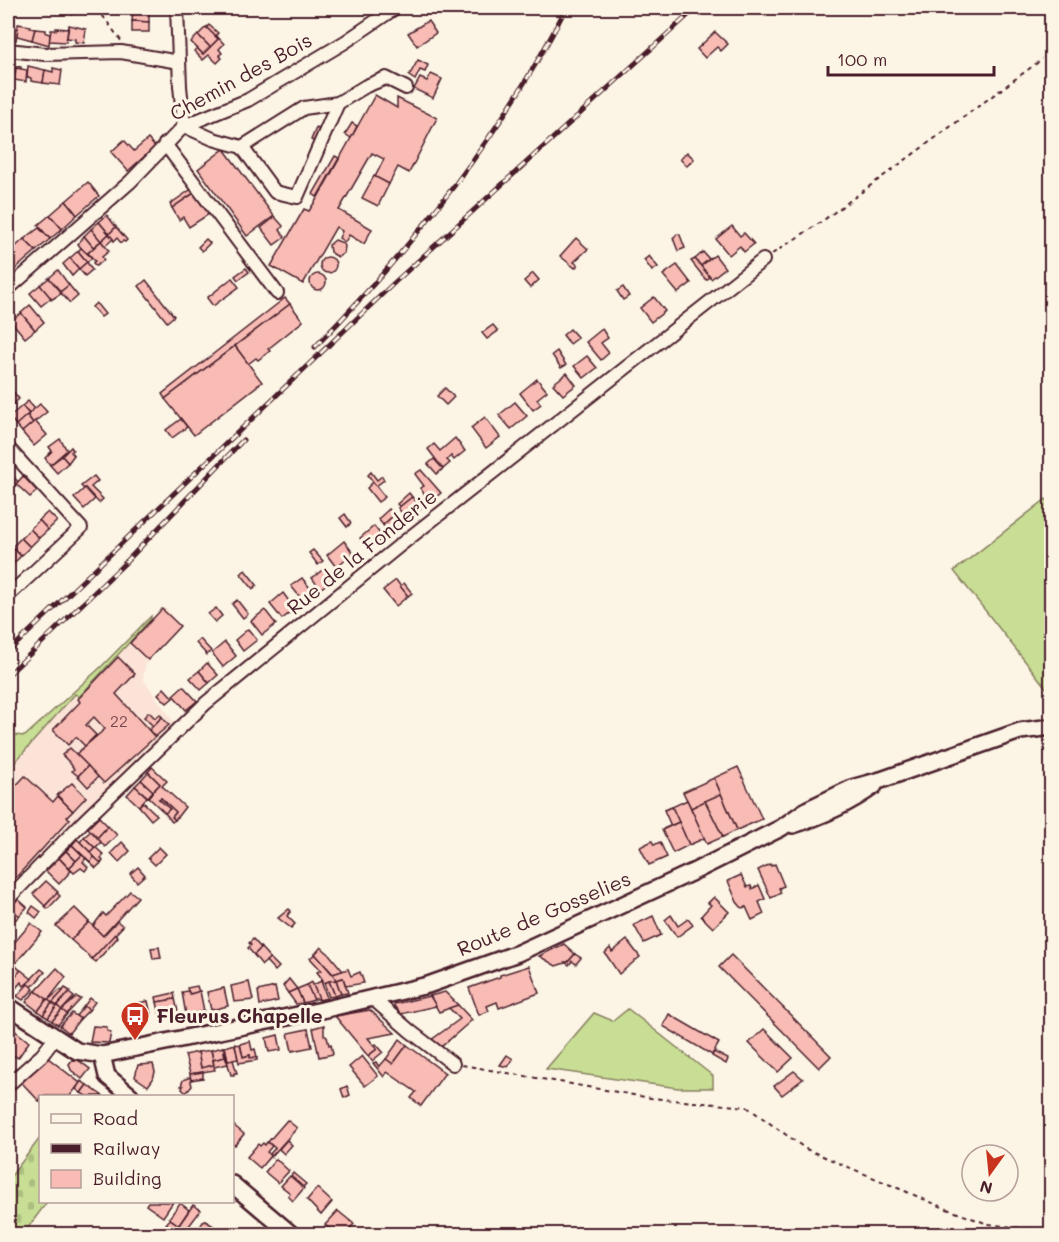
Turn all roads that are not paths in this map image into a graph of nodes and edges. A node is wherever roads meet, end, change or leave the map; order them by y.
1 (177, 8) edge
2 (395, 8) edge
3 (8, 50) edge
4 (179, 62) junction
5 (406, 88) dead end
6 (338, 103) junction
7 (184, 126) junction
8 (165, 144) junction
9 (242, 147) junction
10 (763, 260) road end
11 (8, 289) edge
12 (277, 292) dead end
13 (8, 448) edge
14 (8, 596) edge
15 (1052, 726) edge
16 (8, 899) edge
17 (372, 998) junction
18 (8, 1006) edge
19 (55, 1038) junction
20 (102, 1055) junction
21 (453, 1064) road end
22 (8, 1085) edge
23 (130, 1095) edge
24 (234, 1186) edge
25 (291, 1234) edge

1 - 4 street
2 - 7 street, Chemin des Bois
3 - 4 street
4 - 7 street
5 - 6 street
6 - 9 street
6 - 9 street
7 - 8 street, Chemin des Bois
7 - 9 street
8 - 11 street, Chemin des Bois
8 - 12 street
10 - 16 street, Rue de la Fonderie
13 - 14 street
15 - 17 main road, Route de Gosselies
17 - 20 main road, Route de Gosselies
17 - 21 street
18 - 19 main road
19 - 20 main road
19 - 22 street
20 - 23 main road
24 - 25 main road

